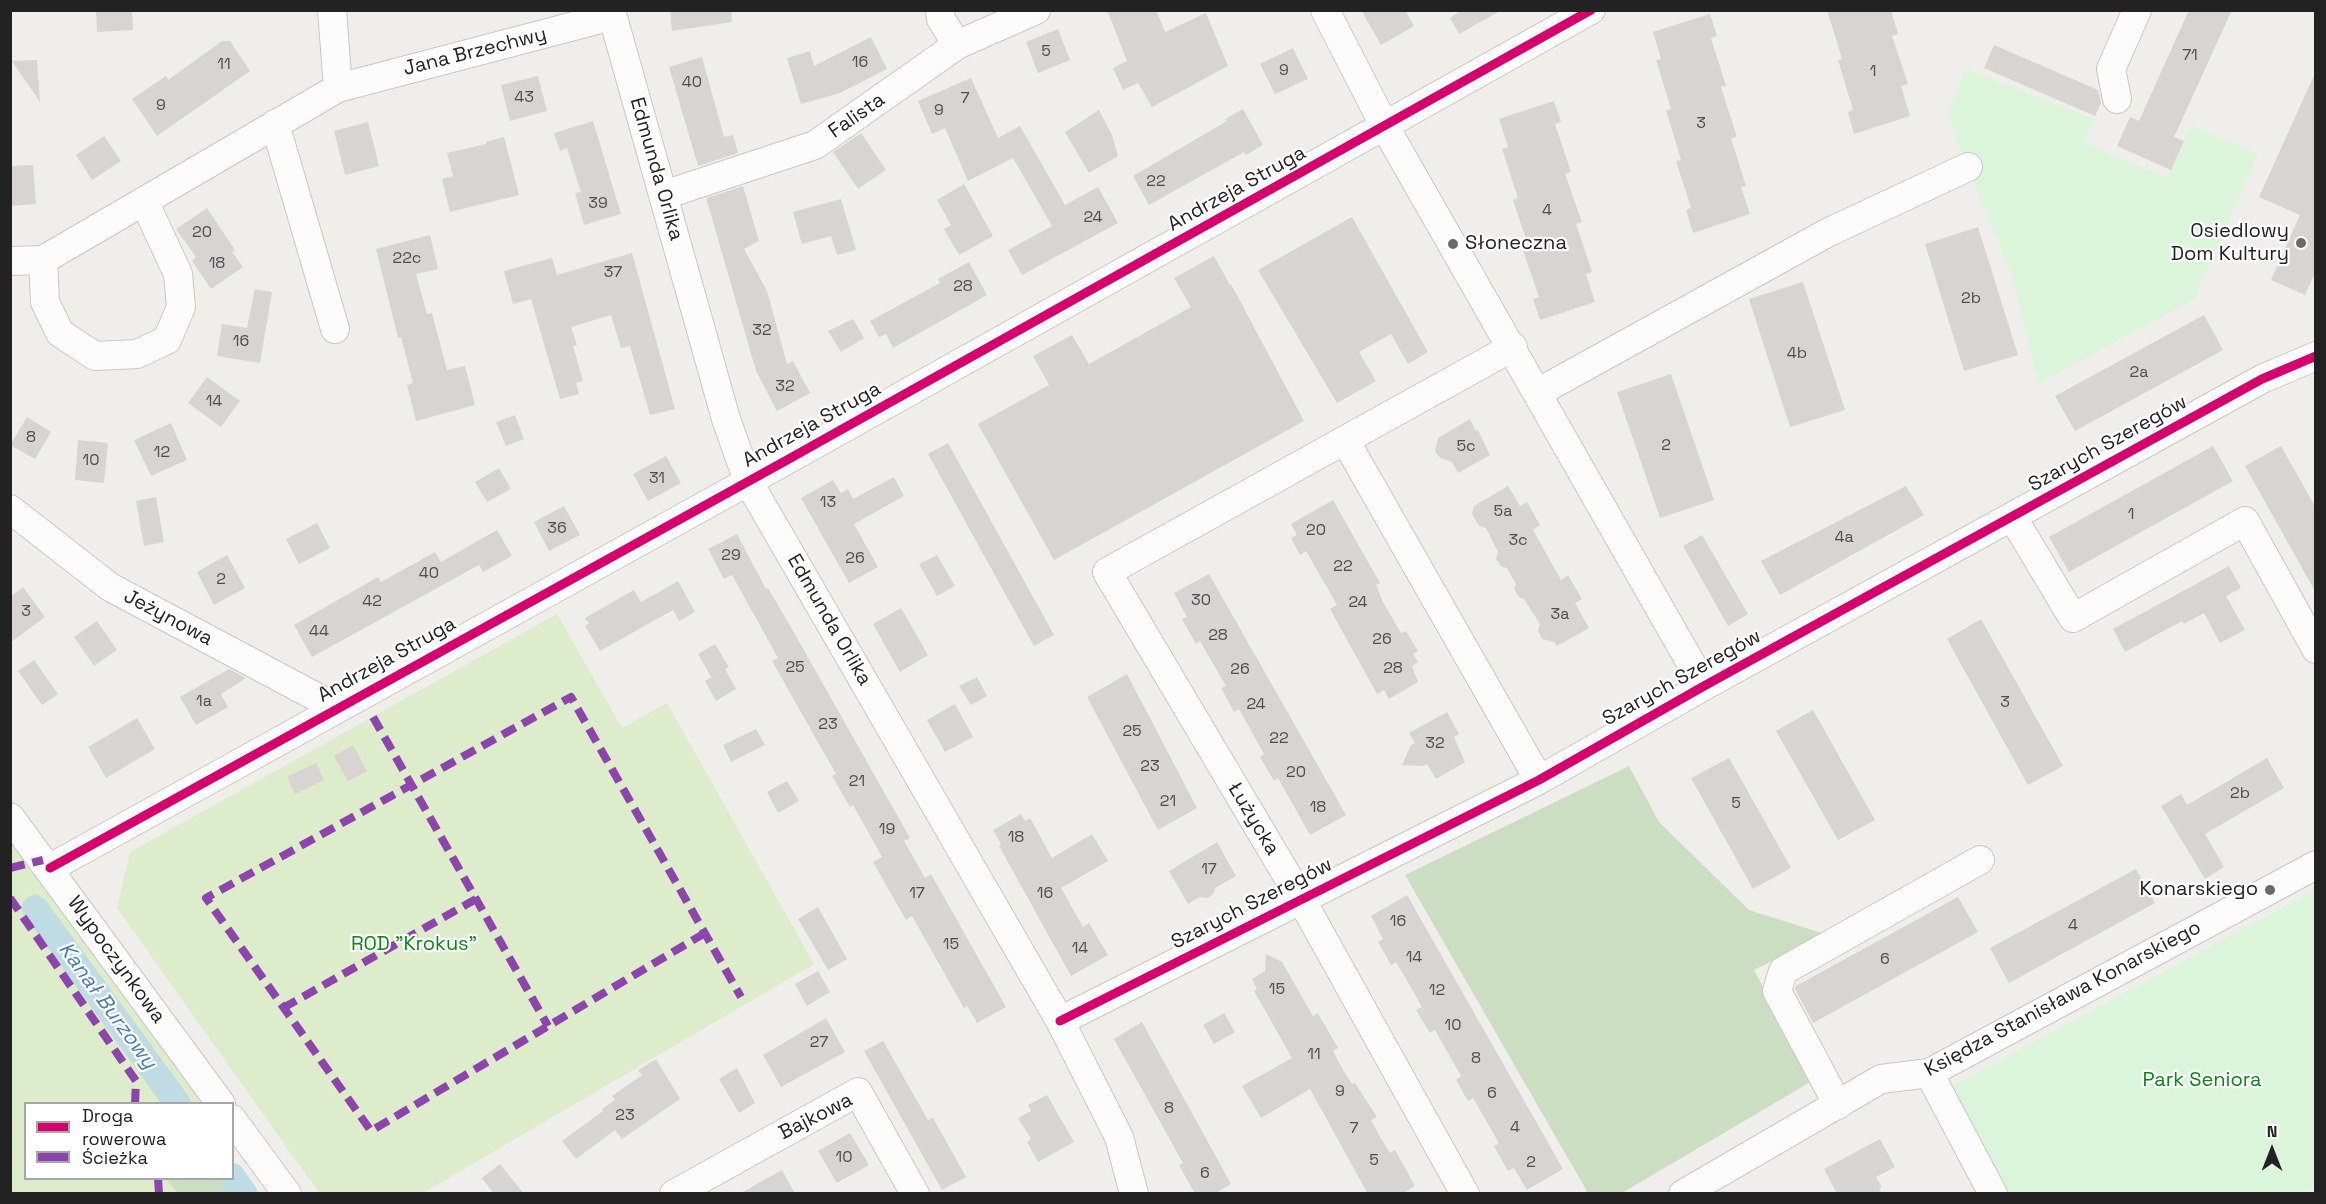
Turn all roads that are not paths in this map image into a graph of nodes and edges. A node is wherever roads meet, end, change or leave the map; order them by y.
1 (332, 10) edge
2 (940, 10) edge
3 (1036, 10) edge
4 (1325, 10) edge
5 (1591, 10) edge
6 (2137, 10) edge
7 (611, 13) edge
8 (957, 45) junction
9 (338, 88) junction
10 (2116, 99) dead end
11 (275, 124) junction
12 (1385, 127) junction
13 (1968, 167) dead end
14 (664, 195) junction
15 (144, 201) junction
16 (43, 260) junction
17 (10, 261) edge
18 (335, 329) dead end
19 (1513, 347) junction
20 (2316, 356) edge
21 (1537, 393) junction
22 (1345, 441) junction
23 (748, 481) junction
24 (10, 509) edge
25 (2013, 518) junction
26 (2316, 649) edge
27 (1704, 686) junction
28 (337, 708) junction
29 (1539, 780) junction
30 (10, 817) edge
31 (1980, 860) dead end
32 (2316, 865) edge
33 (50, 868) junction
34 (1301, 899) junction
35 (1060, 1021) junction
36 (1929, 1073) junction
37 (220, 1102) edge
38 (1838, 1105) junction
39 (234, 1122) edge
40 (287, 1194) edge
41 (674, 1194) edge
42 (915, 1194) edge
43 (1134, 1194) edge
44 (1465, 1194) edge
45 (1683, 1194) edge
46 (1993, 1194) edge

1 - 9 street
2 - 8 street
3 - 8 street, Falista
4 - 12 street
5 - 12 street, Andrzeja Struga
6 - 10 street
7 - 9 street, Jana Brzechwy
7 - 14 street, Edmunda Orlika
8 - 14 street, Falista
9 - 11 street, Jana Brzechwy
11 - 15 street, Jana Brzechwy
11 - 18 street
12 - 19 street
12 - 23 street, Andrzeja Struga
13 - 21 street
14 - 23 street, Edmunda Orlika
15 - 16 street, Jana Brzechwy
15 - 16 street
16 - 17 street, Jana Brzechwy
19 - 21 street
19 - 22 street
20 - 25 street, Szarych Szeregów
21 - 27 street
22 - 29 street
22 - 34 street, Łużycka
23 - 28 street, Andrzeja Struga
23 - 35 street, Edmunda Orlika
24 - 28 street, Jeżynowa
25 - 26 street
25 - 27 street, Szarych Szeregów
27 - 29 street, Szarych Szeregów
28 - 33 street, Andrzeja Struga
29 - 34 street, Szarych Szeregów
30 - 33 street, Wypoczynkowa
31 - 38 street
32 - 36 street, Księdza Stanisława Konarskiego
33 - 37 street, Wypoczynkowa
34 - 35 street, Szarych Szeregów
34 - 44 street, Łużycka
35 - 43 street, Edmunda Orlika
36 - 38 street, Księdza Stanisława Konarskiego
36 - 46 street
38 - 45 street, Księdza Stanisława Konarskiego
39 - 40 street
41 - 42 street, Bajkowa

